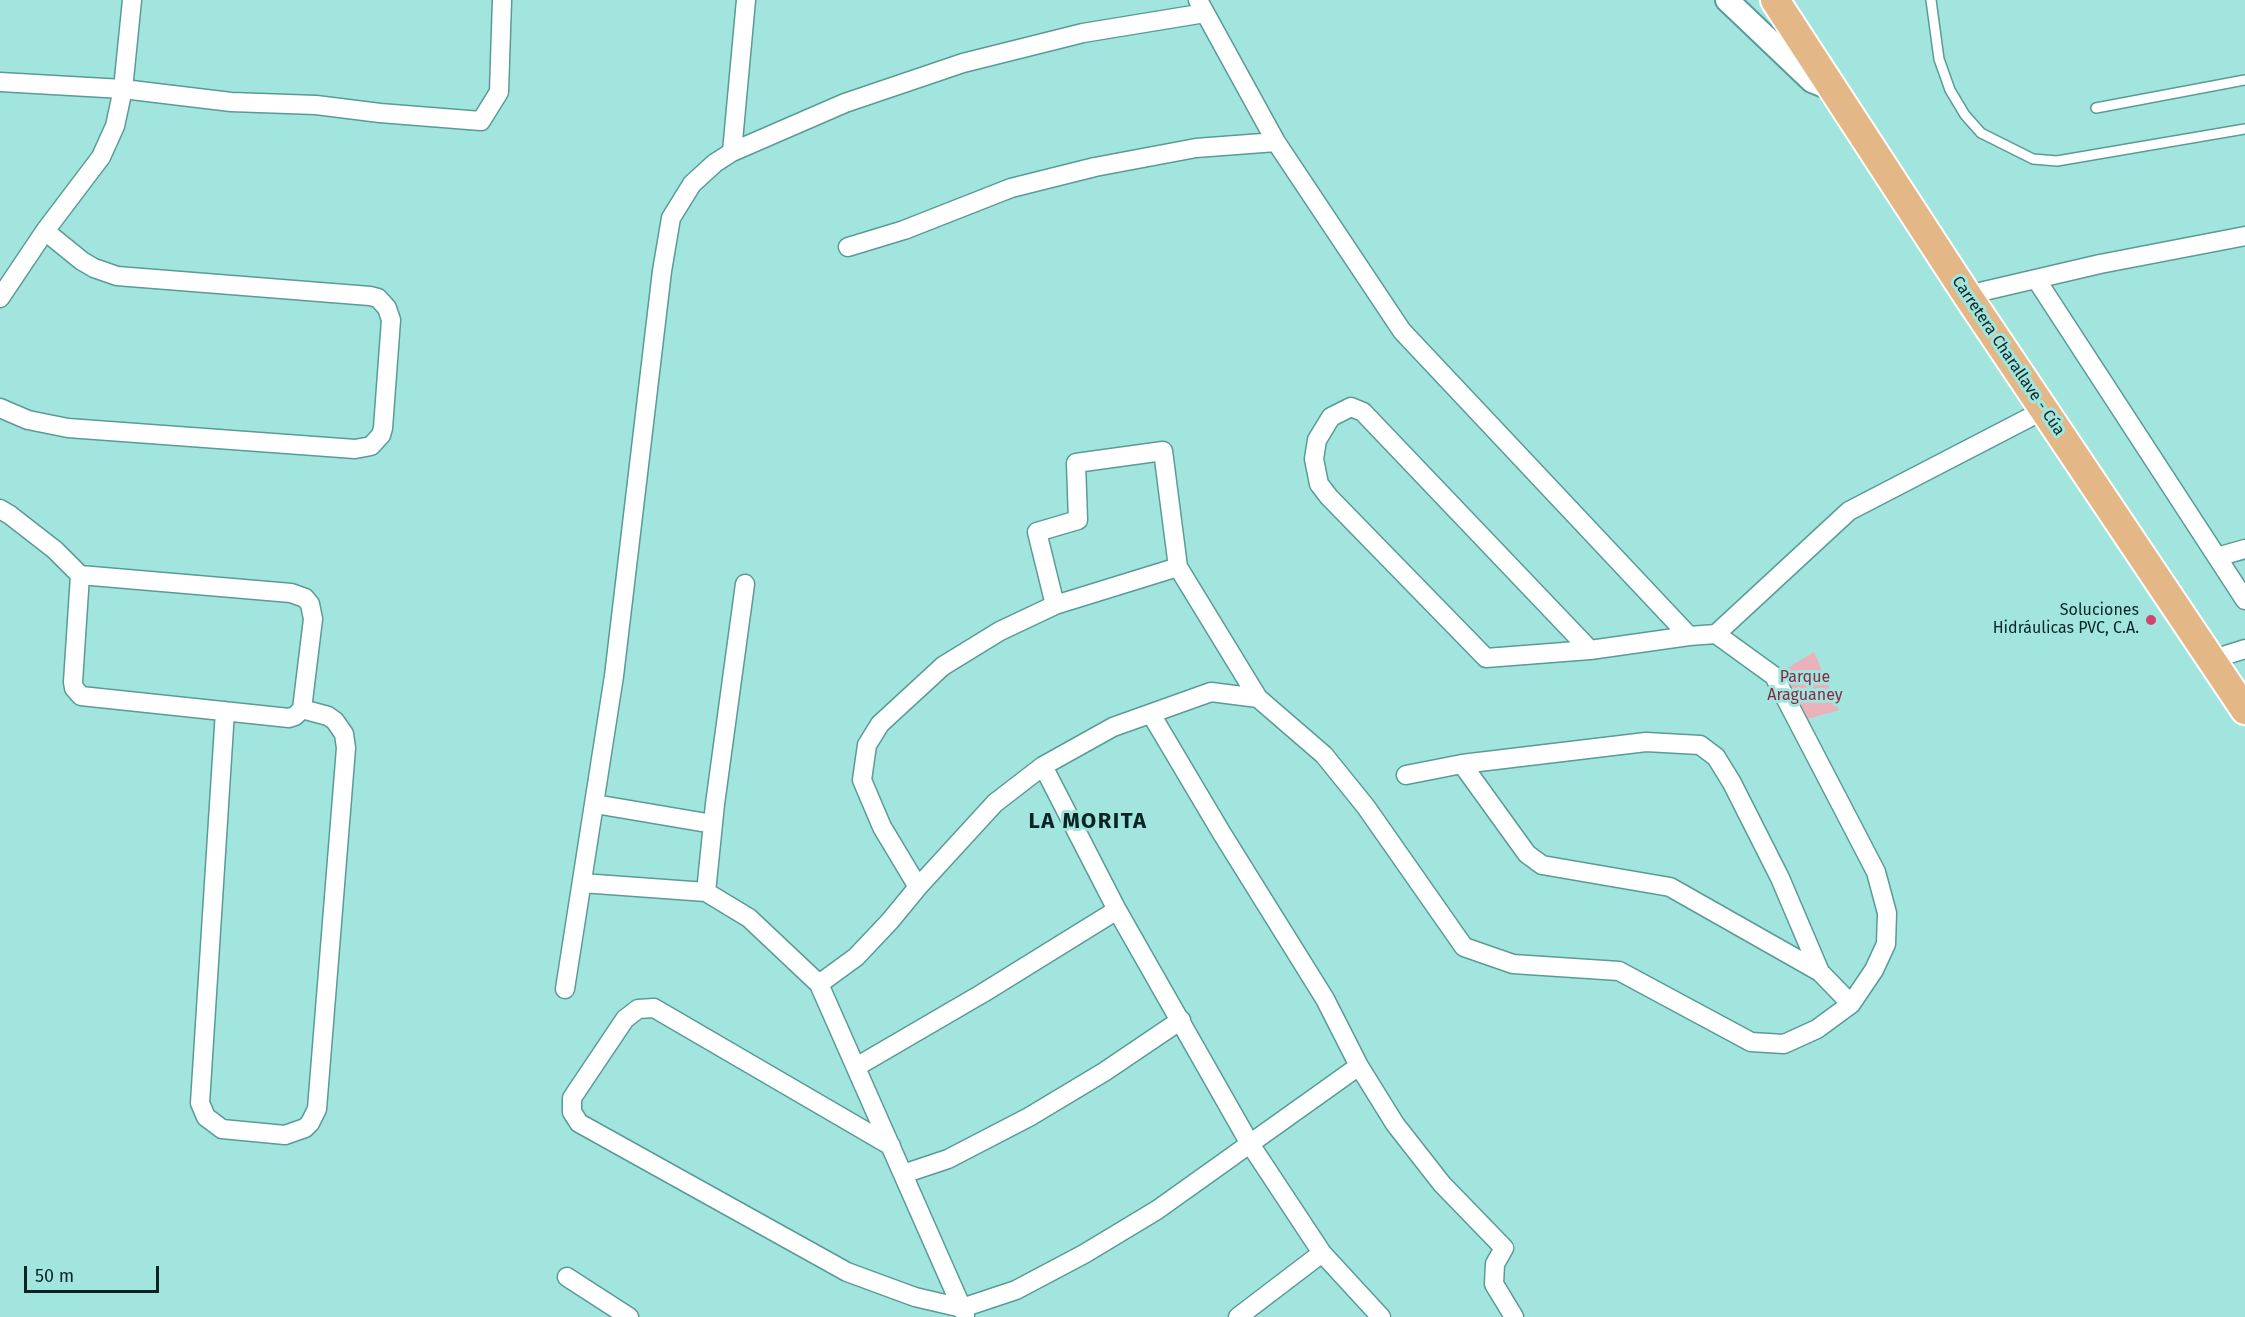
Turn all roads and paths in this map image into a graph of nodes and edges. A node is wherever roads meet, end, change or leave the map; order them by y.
1 (132, 0) edge
2 (502, 0) edge
3 (746, 0) edge
4 (1727, 0) edge
5 (1775, 0) edge
6 (1930, 0) edge
7 (1201, 6) edge
8 (2245, 80) edge
9 (0, 82) edge
10 (123, 89) junction
11 (1834, 90) junction
12 (2096, 108) dead end
13 (2245, 129) edge
14 (1276, 142) junction
15 (732, 153) junction
16 (45, 231) junction
17 (2245, 236) edge
18 (848, 247) dead end
19 (2036, 279) junction
20 (1967, 295) junction
21 (0, 298) edge
22 (0, 408) edge
23 (2044, 410) junction
24 (0, 509) edge
25 (2245, 549) edge
26 (2217, 557) junction
27 (1178, 567) junction
28 (80, 575) junction
29 (745, 584) dead end
30 (2245, 600) edge
31 (1055, 605) junction
32 (1716, 634) junction
33 (1689, 636) junction
34 (2245, 649) edge
35 (1590, 650) junction
36 (2210, 660) junction
37 (1258, 698) junction
38 (303, 709) junction
39 (2245, 710) edge
40 (225, 711) junction
41 (1151, 714) junction
42 (1462, 764) junction
43 (1043, 766) junction
44 (1406, 775) dead end
45 (595, 804) junction
46 (713, 824) junction
47 (582, 883) junction
48 (918, 887) junction
49 (706, 892) junction
50 (1117, 910) junction
51 (1820, 972) junction
52 (819, 984) junction
53 (565, 989) dead end
54 (1851, 1004) junction
55 (1181, 1020) junction
56 (1359, 1066) junction
57 (856, 1067) junction
58 (1250, 1144) junction
59 (891, 1146) junction
60 (903, 1174) junction
61 (1322, 1253) junction
62 (567, 1277) dead end
63 (964, 1313) edge
64 (629, 1317) edge
65 (1238, 1317) edge
66 (1381, 1317) edge
67 (1514, 1317) edge

1 - 10 street
2 - 10 street
3 - 15 street
4 - 11 street
5 - 11 highway, Carretera Charallave - Cúa
6 - 13 lane
7 - 14 street
7 - 15 street
8 - 12 lane
9 - 10 street
10 - 16 street
11 - 20 highway, Carretera Charallave - Cúa
14 - 18 street
14 - 33 street
15 - 45 street
16 - 21 street
16 - 22 street
17 - 19 street
19 - 20 street
19 - 26 street
20 - 23 highway, Carretera Charallave - Cúa
23 - 32 street
23 - 36 highway, Carretera Charallave - Cúa
24 - 28 street
25 - 26 street
26 - 30 street
27 - 31 street
27 - 31 street
27 - 37 street
28 - 38 street
28 - 40 street
29 - 46 street
31 - 48 street
32 - 33 street
32 - 54 street
33 - 35 street
34 - 36 street
35 - 35 street
36 - 39 highway, Carretera Charallave - Cúa
37 - 41 street
37 - 54 street
38 - 40 street
38 - 40 street
41 - 43 street
41 - 56 street
42 - 44 street
42 - 51 street
42 - 51 street
43 - 48 street
43 - 50 street
45 - 46 street
45 - 47 street
46 - 49 street
47 - 49 street
47 - 53 street
48 - 52 street
49 - 52 street
50 - 55 street
50 - 57 street
51 - 54 street
52 - 57 street
55 - 58 street
55 - 60 street
56 - 58 street
56 - 67 street
57 - 59 street
58 - 61 street
58 - 63 street
59 - 60 street
59 - 63 street
60 - 63 street
61 - 65 street
61 - 66 street
62 - 64 street

